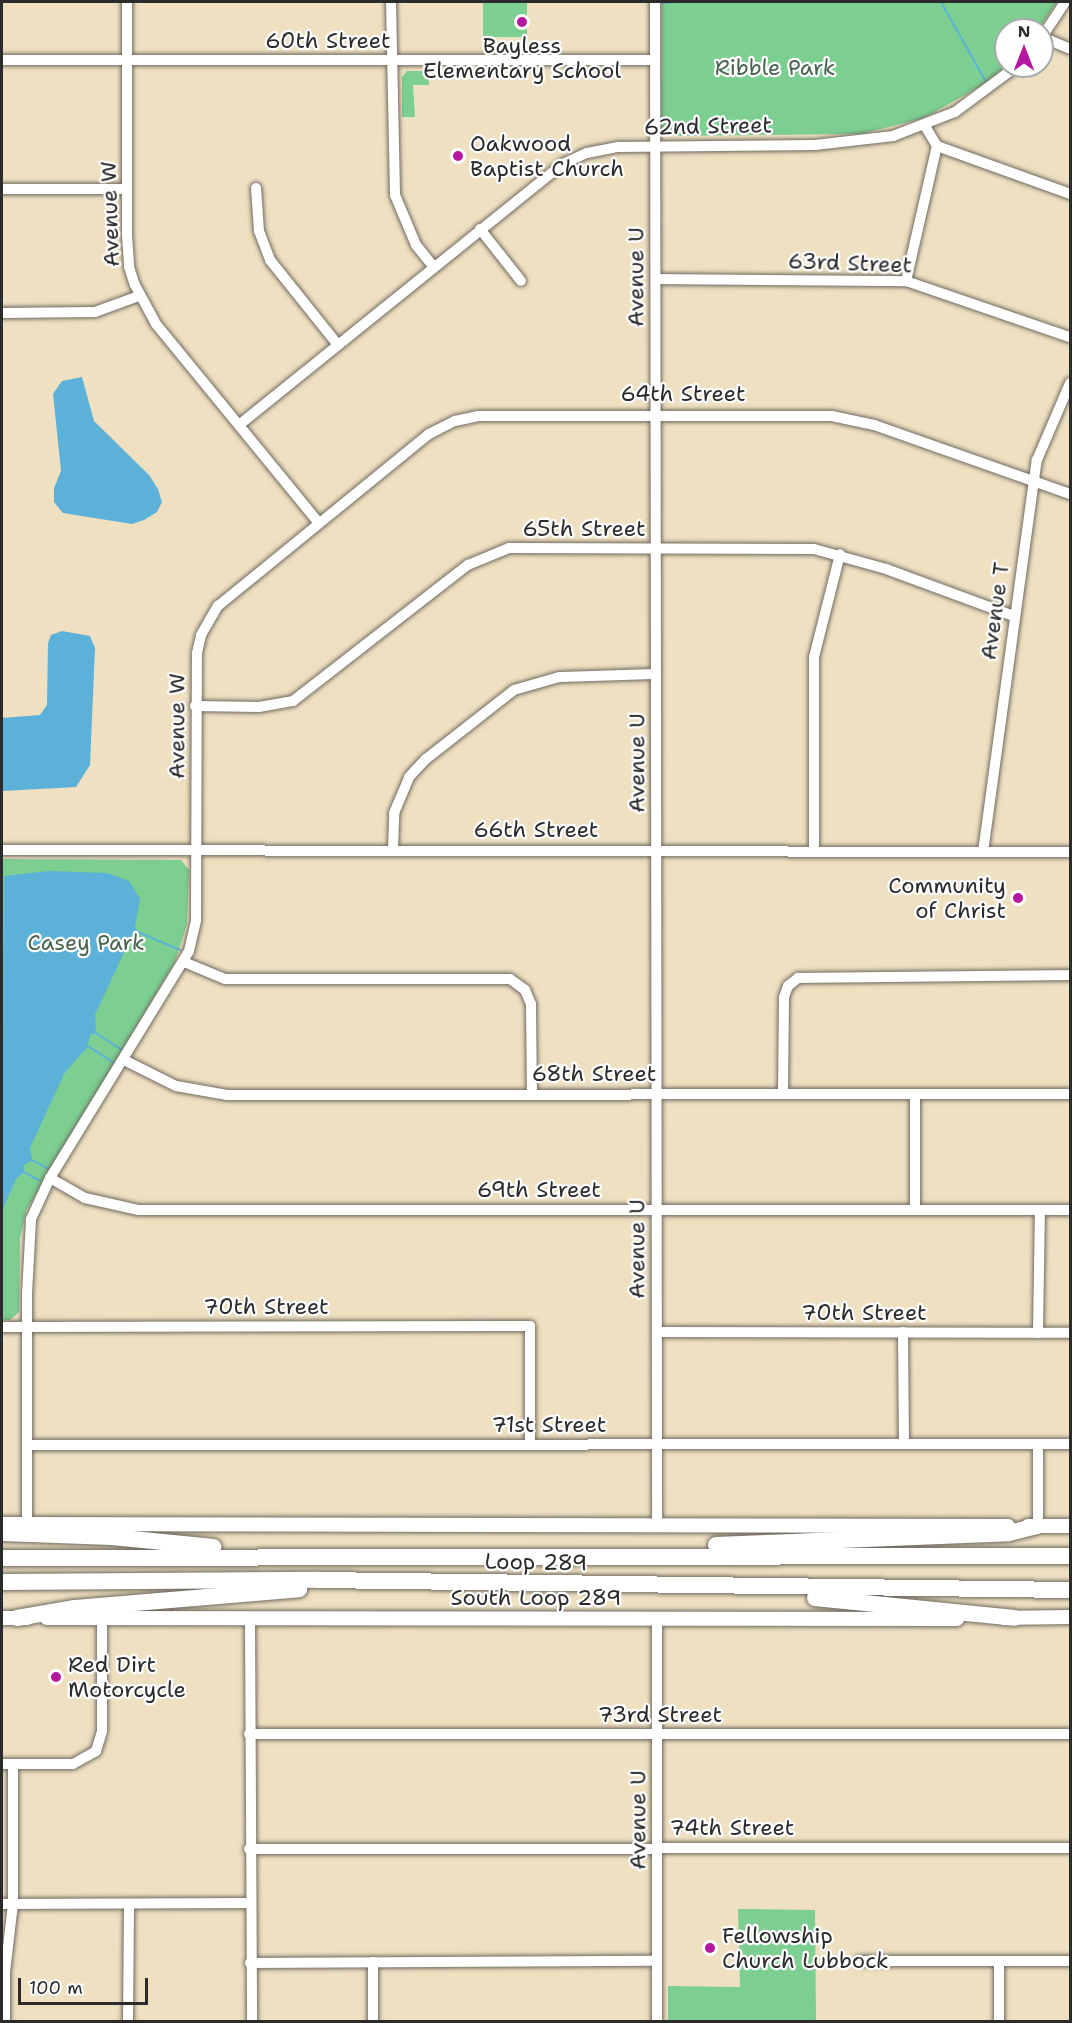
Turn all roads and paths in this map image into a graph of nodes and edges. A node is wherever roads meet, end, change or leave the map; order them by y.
1 (128, 2) edge
2 (391, 2) edge
3 (655, 2) edge
4 (1065, 2) edge
5 (1054, 19) edge
6 (1054, 42) edge
7 (1071, 49) edge
8 (2, 60) edge
9 (655, 60) junction
10 (128, 61) junction
11 (391, 61) junction
12 (1002, 78) edge
13 (925, 126) junction
14 (656, 145) junction
15 (937, 146) junction
16 (256, 188) dead end
17 (2, 189) edge
18 (127, 189) junction
19 (1071, 194) edge
20 (480, 229) junction
21 (434, 267) junction
22 (656, 279) junction
23 (521, 280) dead end
24 (906, 281) junction
25 (139, 296) junction
26 (2, 313) edge
27 (1071, 337) edge
28 (338, 345) junction
29 (1071, 383) edge
30 (656, 414) junction
31 (239, 425) junction
32 (1034, 481) junction
33 (1071, 494) edge
34 (319, 523) junction
35 (656, 548) junction
36 (840, 554) junction
37 (1014, 616) junction
38 (656, 674) junction
39 (195, 706) junction
40 (2, 850) edge
41 (197, 850) junction
42 (393, 850) junction
43 (656, 852) junction
44 (814, 852) junction
45 (983, 852) junction
46 (1071, 852) edge
47 (184, 962) junction
48 (1071, 975) edge
49 (124, 1060) junction
50 (783, 1093) junction
51 (532, 1094) junction
52 (656, 1094) junction
53 (915, 1094) junction
54 (1071, 1094) edge
55 (50, 1178) junction
56 (657, 1209) junction
57 (915, 1210) junction
58 (1040, 1210) junction
59 (1071, 1210) edge
60 (2, 1327) edge
61 (27, 1327) junction
62 (657, 1332) junction
63 (903, 1332) junction
64 (1038, 1333) junction
65 (1071, 1333) edge
66 (657, 1444) junction
67 (904, 1444) junction
68 (1038, 1444) junction
69 (1071, 1444) edge
70 (27, 1445) junction
71 (530, 1445) junction
72 (2, 1524) edge
73 (27, 1524) junction
74 (657, 1525) junction
75 (1038, 1526) junction
76 (1071, 1526) edge
77 (2, 1533) edge
78 (292, 1556) junction
79 (525, 1556) junction
80 (1071, 1556) edge
81 (2, 1558) edge
82 (318, 1580) junction
83 (2, 1582) edge
84 (730, 1588) junction
85 (1071, 1590) edge
86 (1071, 1617) edge
87 (9, 1618) edge
88 (102, 1618) junction
89 (657, 1618) junction
90 (1014, 1618) junction
91 (250, 1619) junction
92 (249, 1734) junction
93 (657, 1734) junction
94 (1071, 1734) edge
95 (7, 1764) edge
96 (657, 1848) junction
97 (1071, 1848) edge
98 (249, 1849) junction
99 (249, 1903) junction
100 (7, 1904) edge
101 (129, 1904) junction
102 (657, 1961) junction
103 (859, 1961) dead end
104 (999, 1961) junction
105 (1071, 1961) edge
106 (373, 1962) junction
107 (250, 1963) junction
108 (5, 2022) edge
109 (128, 2022) edge
110 (252, 2022) edge
111 (373, 2022) edge
112 (657, 2022) edge
113 (999, 2022) edge

1 - 10 street, Avenue W
2 - 11 street
3 - 9 street, Avenue U
4 - 5 street
6 - 7 street
8 - 10 street, 60th Street
9 - 11 street, 60th Street
9 - 14 street, Avenue U
10 - 11 street, 60th Street
10 - 18 street, Avenue W
11 - 21 street
12 - 13 street, 62nd Street
13 - 14 street, 62nd Street
13 - 15 street
14 - 20 street, 62nd Street
14 - 22 street, Avenue U
15 - 19 street
15 - 24 street
16 - 28 street
17 - 18 street
18 - 25 street, Avenue W
20 - 21 street, 62nd Street
20 - 23 street
21 - 28 street, 62nd Street
22 - 24 street, 63rd Street
22 - 30 street, Avenue U
24 - 27 street, 63rd Street
25 - 26 street
25 - 31 street, Avenue W
28 - 31 street, 62nd Street
29 - 32 street, Avenue T
30 - 32 street, 64th Street
30 - 34 street, 64th Street
30 - 35 street, Avenue U
31 - 34 street, Avenue W
32 - 33 street, 64th Street
32 - 37 street, Avenue T
34 - 39 street, Avenue W
35 - 36 street, 65th Street
35 - 38 street, Avenue U
35 - 39 street, 65th Street
36 - 37 street, 65th Street
36 - 44 street
37 - 45 street, Avenue T
38 - 42 street
38 - 43 street, Avenue U
39 - 41 street, Avenue W
40 - 41 street, 66th Street
41 - 42 street, 66th Street
41 - 47 street, Avenue W
42 - 43 street, 66th Street
43 - 44 street, 66th Street
43 - 52 street, Avenue U
44 - 45 street, 66th Street
45 - 46 street, 66th Street
47 - 49 street, Avenue W
47 - 51 street
48 - 50 street
49 - 51 street, 68th Street
49 - 55 street, Avenue W
50 - 52 street, 68th Street
50 - 53 street, 68th Street
51 - 52 street, 68th Street
52 - 56 street, Avenue U
53 - 54 street, 68th Street
53 - 57 street
55 - 56 street, 69th Street
55 - 61 street, Avenue W
56 - 57 street, 69th Street
56 - 62 street, Avenue U
57 - 58 street, 69th Street
58 - 59 street, 69th Street
58 - 64 street
60 - 61 street, 70th Street
61 - 70 street, Avenue W
61 - 71 street, 70th Street
62 - 63 street, 70th Street
62 - 66 street, Avenue U
63 - 64 street, 70th Street
63 - 67 street
64 - 65 street, 70th Street
66 - 67 street, 71st Street
66 - 71 street, 71st Street
66 - 74 street, Avenue U
67 - 68 street, 71st Street
68 - 69 street, 71st Street
68 - 75 street
70 - 71 street, 71st Street
70 - 73 street, Avenue W
72 - 73 main road
73 - 74 main road
74 - 75 main road
75 - 76 main road
75 - 79 highway
77 - 78 highway
78 - 79 highway, Loop 289
78 - 81 highway, Loop 289
79 - 80 highway, Loop 289
82 - 83 highway, Loop 289
82 - 84 highway, Loop 289
82 - 87 highway
84 - 85 highway, Loop 289
84 - 90 highway
86 - 90 main road, South Loop 289
87 - 88 main road, South Loop 289
88 - 91 main road, South Loop 289
88 - 95 street
89 - 90 main road, South Loop 289
89 - 91 main road, South Loop 289
89 - 93 street, Avenue U
91 - 92 street
92 - 93 street, 73rd Street
92 - 98 street
93 - 94 street, 73rd Street
93 - 96 street, Avenue U
95 - 100 street
96 - 97 street, 74th Street
96 - 98 street, 74th Street
96 - 102 street, Avenue U
98 - 99 street
99 - 101 street
99 - 107 street
100 - 101 street
100 - 108 street
101 - 109 street
102 - 106 street
102 - 112 street, Avenue U
103 - 104 street
104 - 105 street
104 - 113 street
106 - 107 street
106 - 111 street
107 - 110 street

